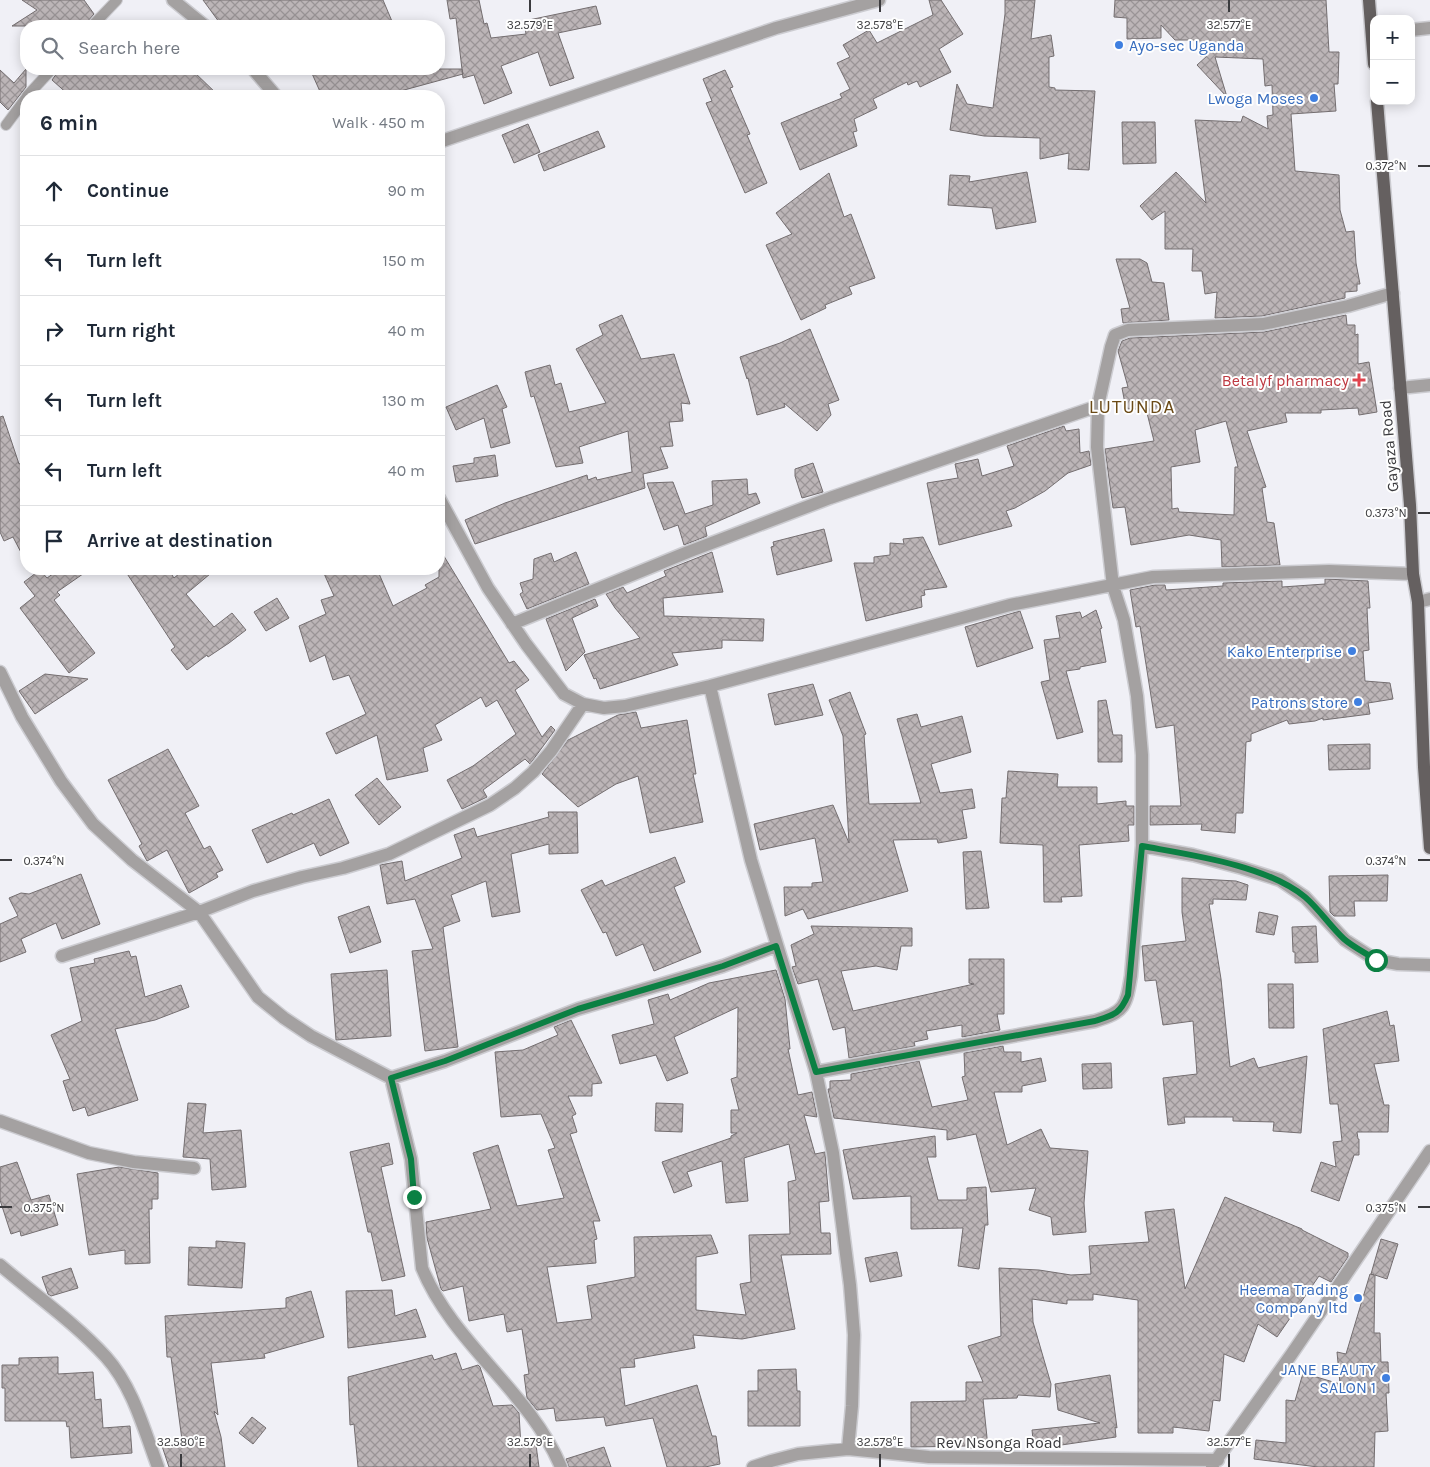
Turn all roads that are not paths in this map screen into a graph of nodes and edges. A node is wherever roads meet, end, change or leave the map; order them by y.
1 (117, 0) edge
2 (173, 0) edge
3 (879, 0) edge
4 (1369, 0) edge
5 (1371, 15) edge
6 (98, 20) edge
7 (198, 20) edge
8 (1430, 28) edge
9 (1415, 30) edge
10 (47, 75) edge
11 (258, 75) edge
12 (33, 90) edge
13 (271, 90) edge
14 (1377, 105) edge
15 (20, 106) edge
16 (6, 125) dead end
17 (445, 140) edge
18 (1393, 293) junction
19 (1430, 385) edge
20 (1400, 388) junction
21 (1098, 406) junction
22 (445, 509) edge
23 (1413, 574) junction
24 (1113, 586) junction
25 (1424, 600) edge
26 (512, 624) junction
27 (0, 672) edge
28 (710, 686) junction
29 (583, 704) junction
30 (1142, 846) junction
31 (1430, 848) edge
32 (198, 912) junction
33 (776, 946) junction
34 (62, 956) dead end
35 (1430, 964) edge
36 (816, 1072) junction
37 (391, 1078) junction
38 (0, 1121) edge
39 (1430, 1151) edge
40 (194, 1168) dead end
41 (0, 1265) edge
42 (848, 1449) junction
43 (1214, 1463) edge
44 (158, 1467) edge
45 (561, 1467) edge
46 (753, 1467) edge

1 - 6 lane
2 - 7 street
3 - 17 street
4 - 5 main road
8 - 9 street
10 - 12 lane
11 - 13 street
14 - 18 main road, Gayaza Road
15 - 16 lane
18 - 20 main road, Gayaza Road
18 - 21 street
19 - 20 street
20 - 23 main road, Gayaza Road
21 - 24 street
21 - 26 street
22 - 26 street
23 - 24 street
23 - 25 main road, Gayaza Road
24 - 28 street
24 - 30 street
25 - 31 main road, Gayaza Road
26 - 29 street
27 - 32 street
28 - 29 street
28 - 33 street
29 - 32 street
30 - 35 street
30 - 36 street
32 - 34 street
32 - 37 street
33 - 36 street
33 - 37 street
36 - 42 street
37 - 45 street
38 - 40 street
39 - 43 street
41 - 44 street
42 - 43 street, Rev Nsonga Road
42 - 46 street, Rev Nsonga Road

